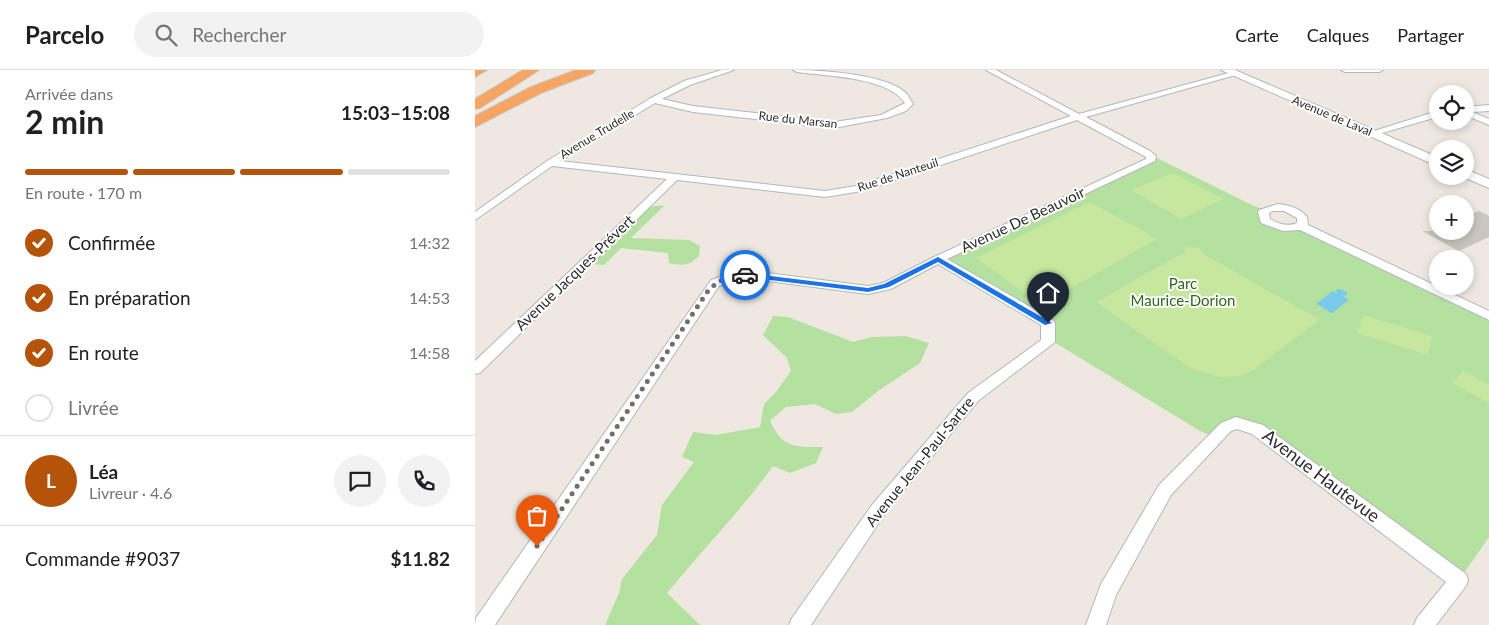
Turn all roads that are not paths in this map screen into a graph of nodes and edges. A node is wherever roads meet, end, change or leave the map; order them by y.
1 (480, 70) edge
2 (532, 70) edge
3 (588, 70) edge
4 (730, 70) edge
5 (797, 70) edge
6 (1010, 70) edge
7 (1345, 70) edge
8 (1379, 70) edge
9 (993, 72) edge
10 (1230, 72) edge
11 (475, 73) edge
12 (653, 100) junction
13 (475, 106) edge
14 (1489, 108) edge
15 (1474, 110) edge
16 (1474, 115) edge
17 (1429, 116) edge
18 (1077, 117) junction
19 (475, 122) edge
20 (1489, 122) edge
21 (1372, 133) junction
22 (1429, 158) edge
23 (550, 163) junction
24 (675, 177) junction
25 (1474, 178) edge
26 (1489, 184) edge
27 (475, 217) edge
28 (1301, 226) dead end
29 (938, 260) junction
30 (1489, 316) edge
31 (475, 369) edge
32 (483, 625) edge
33 (799, 625) edge
34 (1096, 625) edge
35 (1424, 625) edge

1 - 11 highway
2 - 13 highway
3 - 19 highway
4 - 12 street, Avenue Trudelle
5 - 12 street, Rue du Marsan
6 - 9 street
7 - 8 street
9 - 18 street
10 - 18 street, Rue de Nanteuil
10 - 21 street, Avenue de Laval
12 - 23 street, Avenue Trudelle
14 - 15 street
16 - 20 street
17 - 21 street
18 - 24 street, Rue de Nanteuil
18 - 29 street, Avenue De Beauvoir
21 - 22 street, Avenue de Laval
23 - 24 street, Rue de Nanteuil
23 - 27 street, Avenue Trudelle
24 - 31 street, Avenue Jacques-Prévert
25 - 26 street
28 - 30 street
29 - 32 street, Avenue De Beauvoir
29 - 33 street, Avenue Jean-Paul-Sartre
34 - 35 street, Avenue Hautevue

